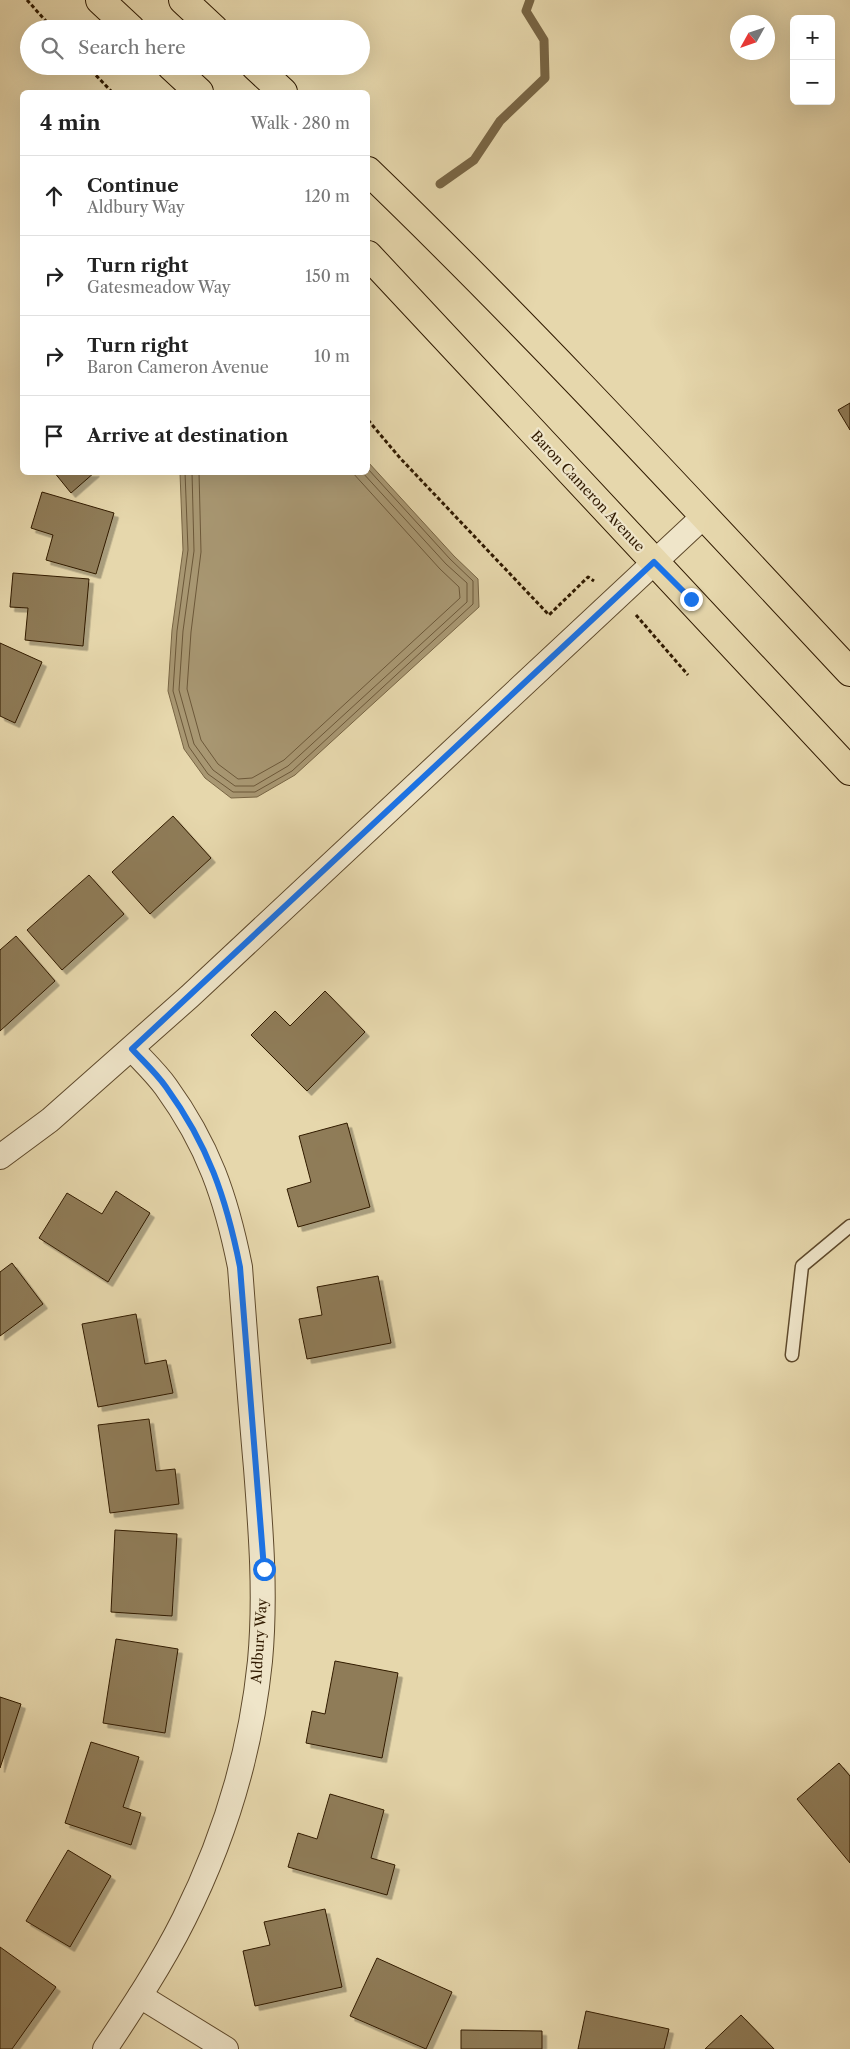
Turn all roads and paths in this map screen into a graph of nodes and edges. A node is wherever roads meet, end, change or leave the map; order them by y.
1 (27, 0) edge
2 (100, 0) edge
3 (183, 0) edge
4 (45, 20) edge
5 (121, 20) edge
6 (204, 20) edge
7 (96, 75) edge
8 (181, 75) edge
9 (265, 75) edge
10 (110, 90) edge
11 (197, 90) edge
12 (281, 90) edge
13 (370, 173) edge
14 (370, 257) edge
15 (370, 422) edge
16 (704, 516) junction
17 (654, 562) junction
18 (618, 596) junction
19 (850, 672) edge
20 (688, 675) dead end
21 (850, 771) edge
22 (132, 1049) junction
23 (0, 1157) edge
24 (850, 1226) edge
25 (792, 1355) dead end
26 (140, 1996) junction
27 (105, 2049) edge
28 (226, 2049) edge

1 - 4 path
2 - 5 main road
3 - 6 main road
7 - 10 path
8 - 11 main road
9 - 12 main road
13 - 16 main road
14 - 17 main road, Baron Cameron Avenue
15 - 18 path
16 - 17 street
16 - 19 main road
17 - 18 street
17 - 21 main road, Baron Cameron Avenue
18 - 20 path
18 - 22 street
22 - 23 street
22 - 26 street, Aldbury Way
24 - 25 lane
26 - 27 street, Aldbury Way
26 - 28 street

